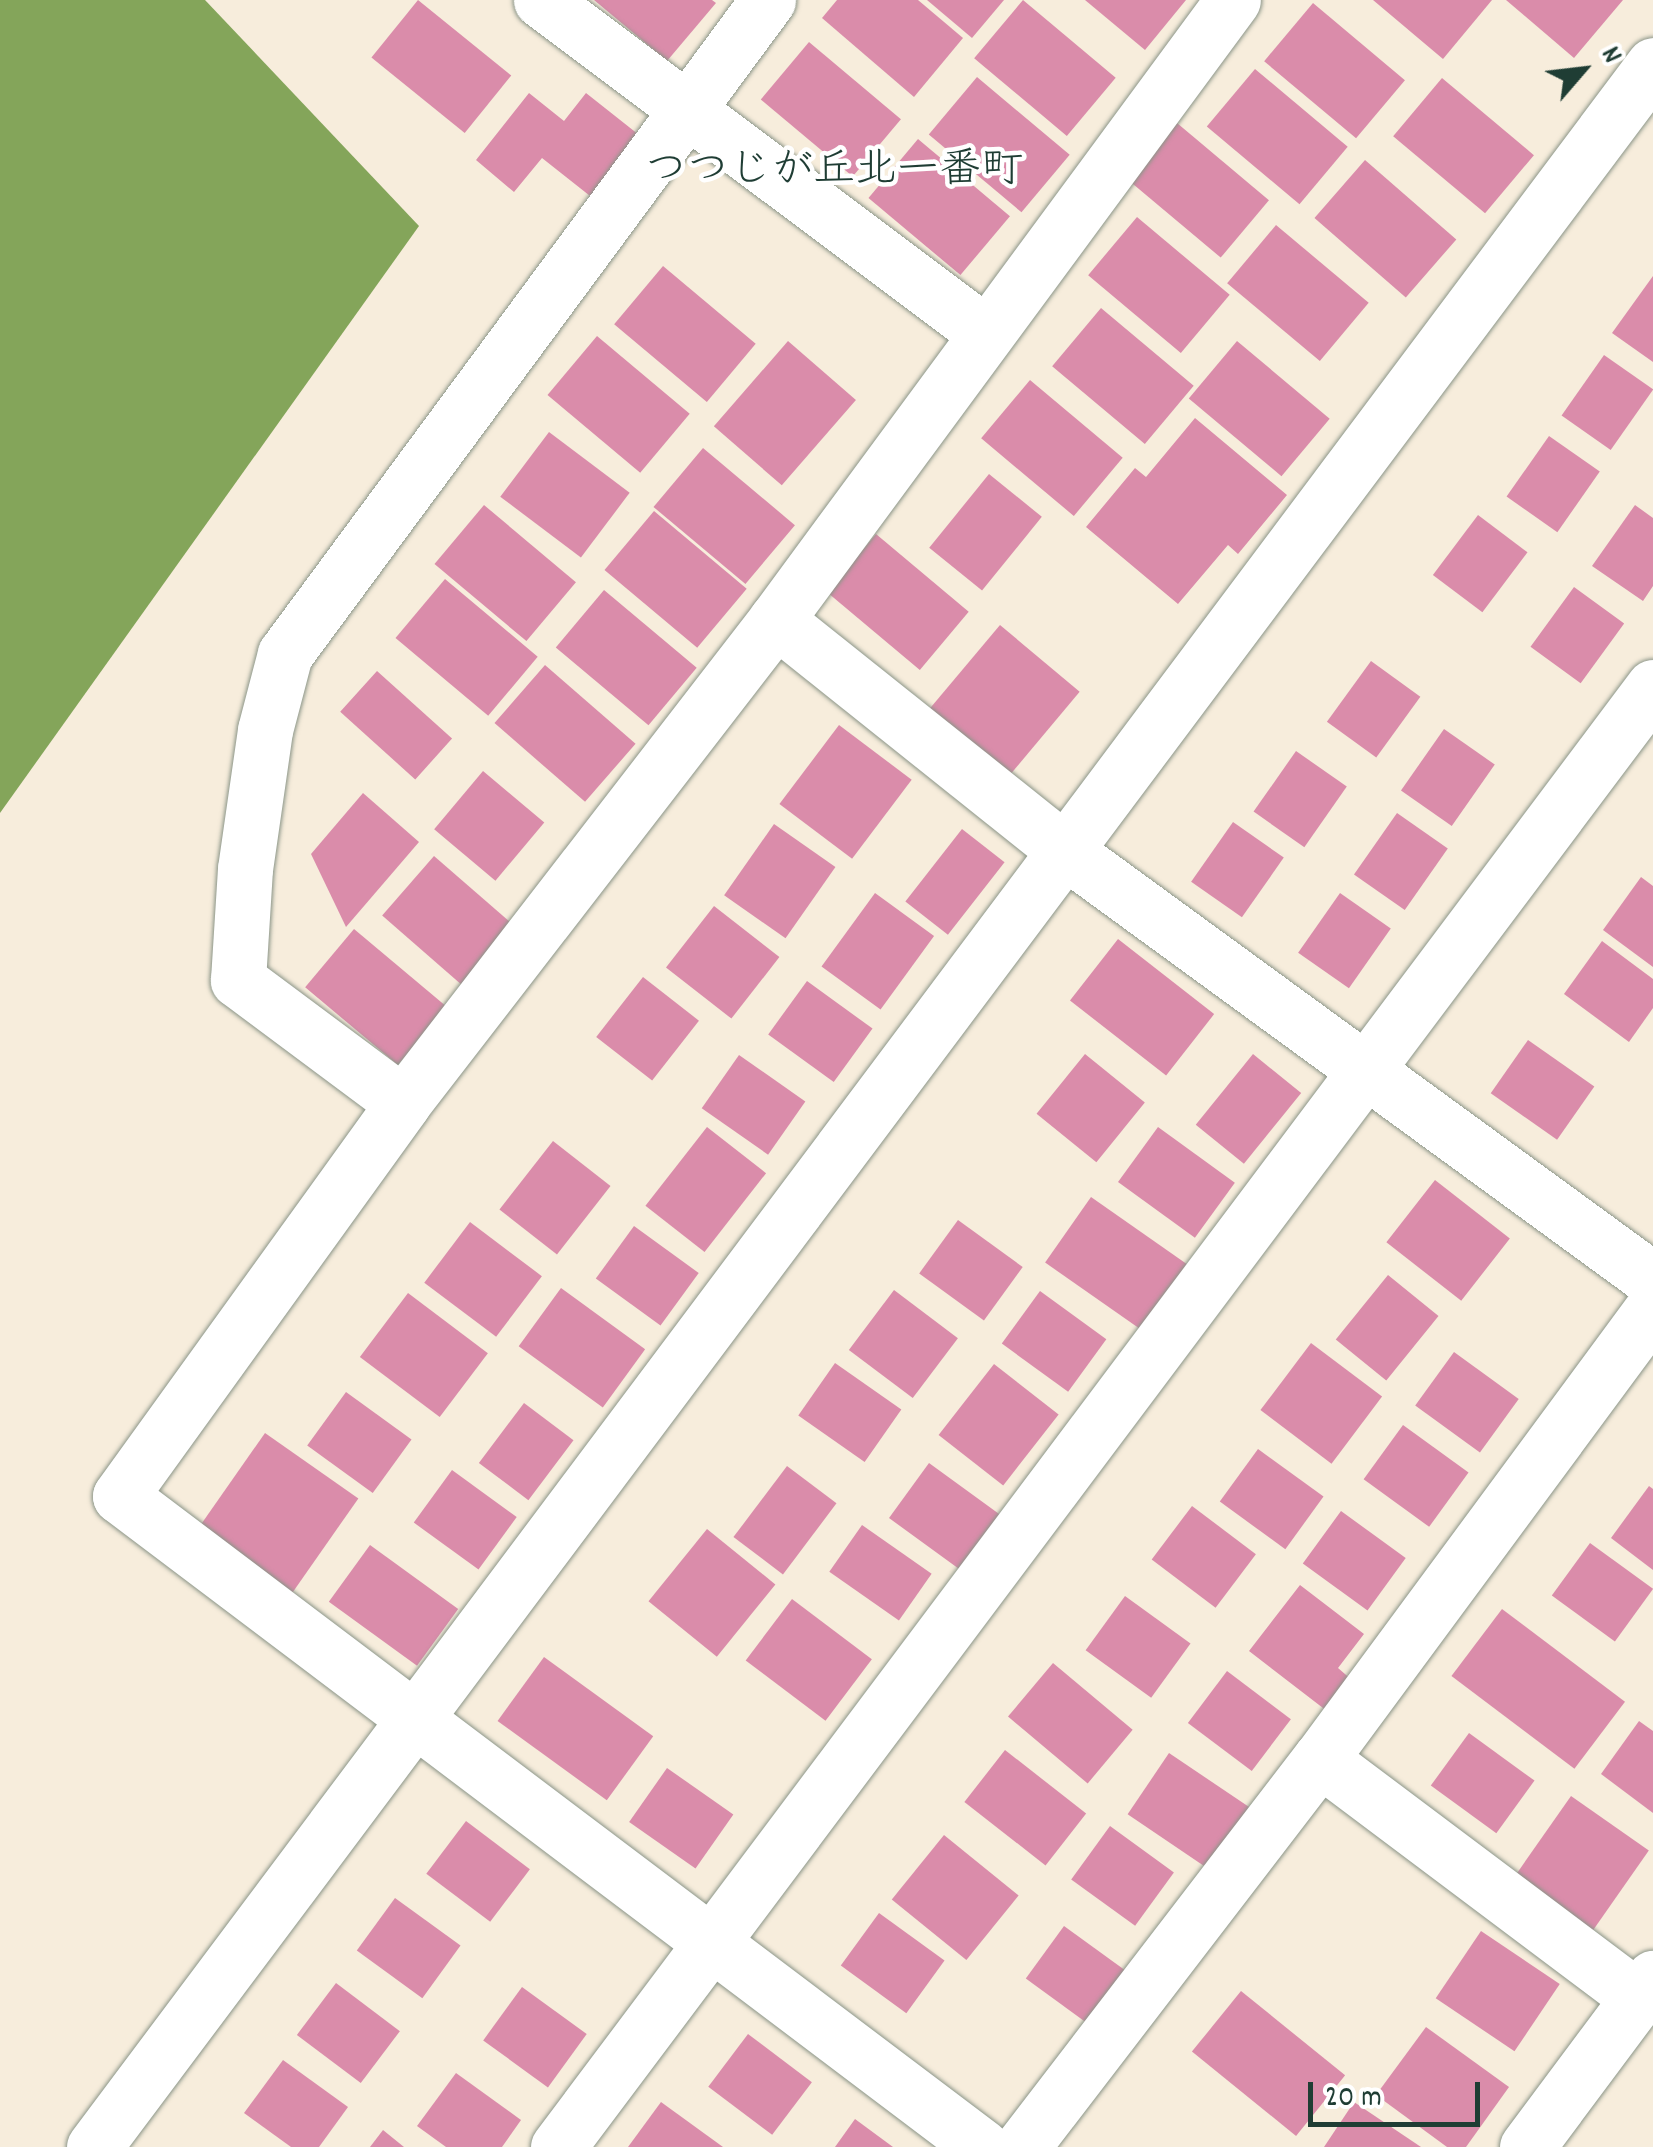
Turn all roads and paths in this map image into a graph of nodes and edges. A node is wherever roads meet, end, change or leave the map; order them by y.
1 (541, 0) edge
2 (768, 0) edge
3 (1233, 0) edge
4 (1653, 64) edge
5 (686, 110) junction
6 (984, 332) junction
7 (776, 620) junction
8 (1653, 687) edge
9 (1065, 851) junction
10 (1364, 1073) junction
11 (403, 1103) junction
12 (1653, 1280) edge
13 (1653, 1308) edge
14 (413, 1720) junction
15 (1320, 1758) junction
16 (710, 1942) junction
17 (1646, 1988) edge
18 (94, 2147) edge
19 (558, 2147) edge
20 (982, 2147) edge
21 (1022, 2147) edge
22 (1526, 2147) edge

1 - 5 street
2 - 5 street
3 - 6 street
4 - 9 street
5 - 6 street
5 - 11 street
6 - 7 street
7 - 9 street
7 - 11 street
8 - 10 street
9 - 10 street
9 - 14 street
10 - 12 street
10 - 16 street
11 - 14 street
13 - 15 street
14 - 16 street
14 - 18 street
15 - 17 street
15 - 21 street
16 - 19 street
16 - 20 street
17 - 22 street

